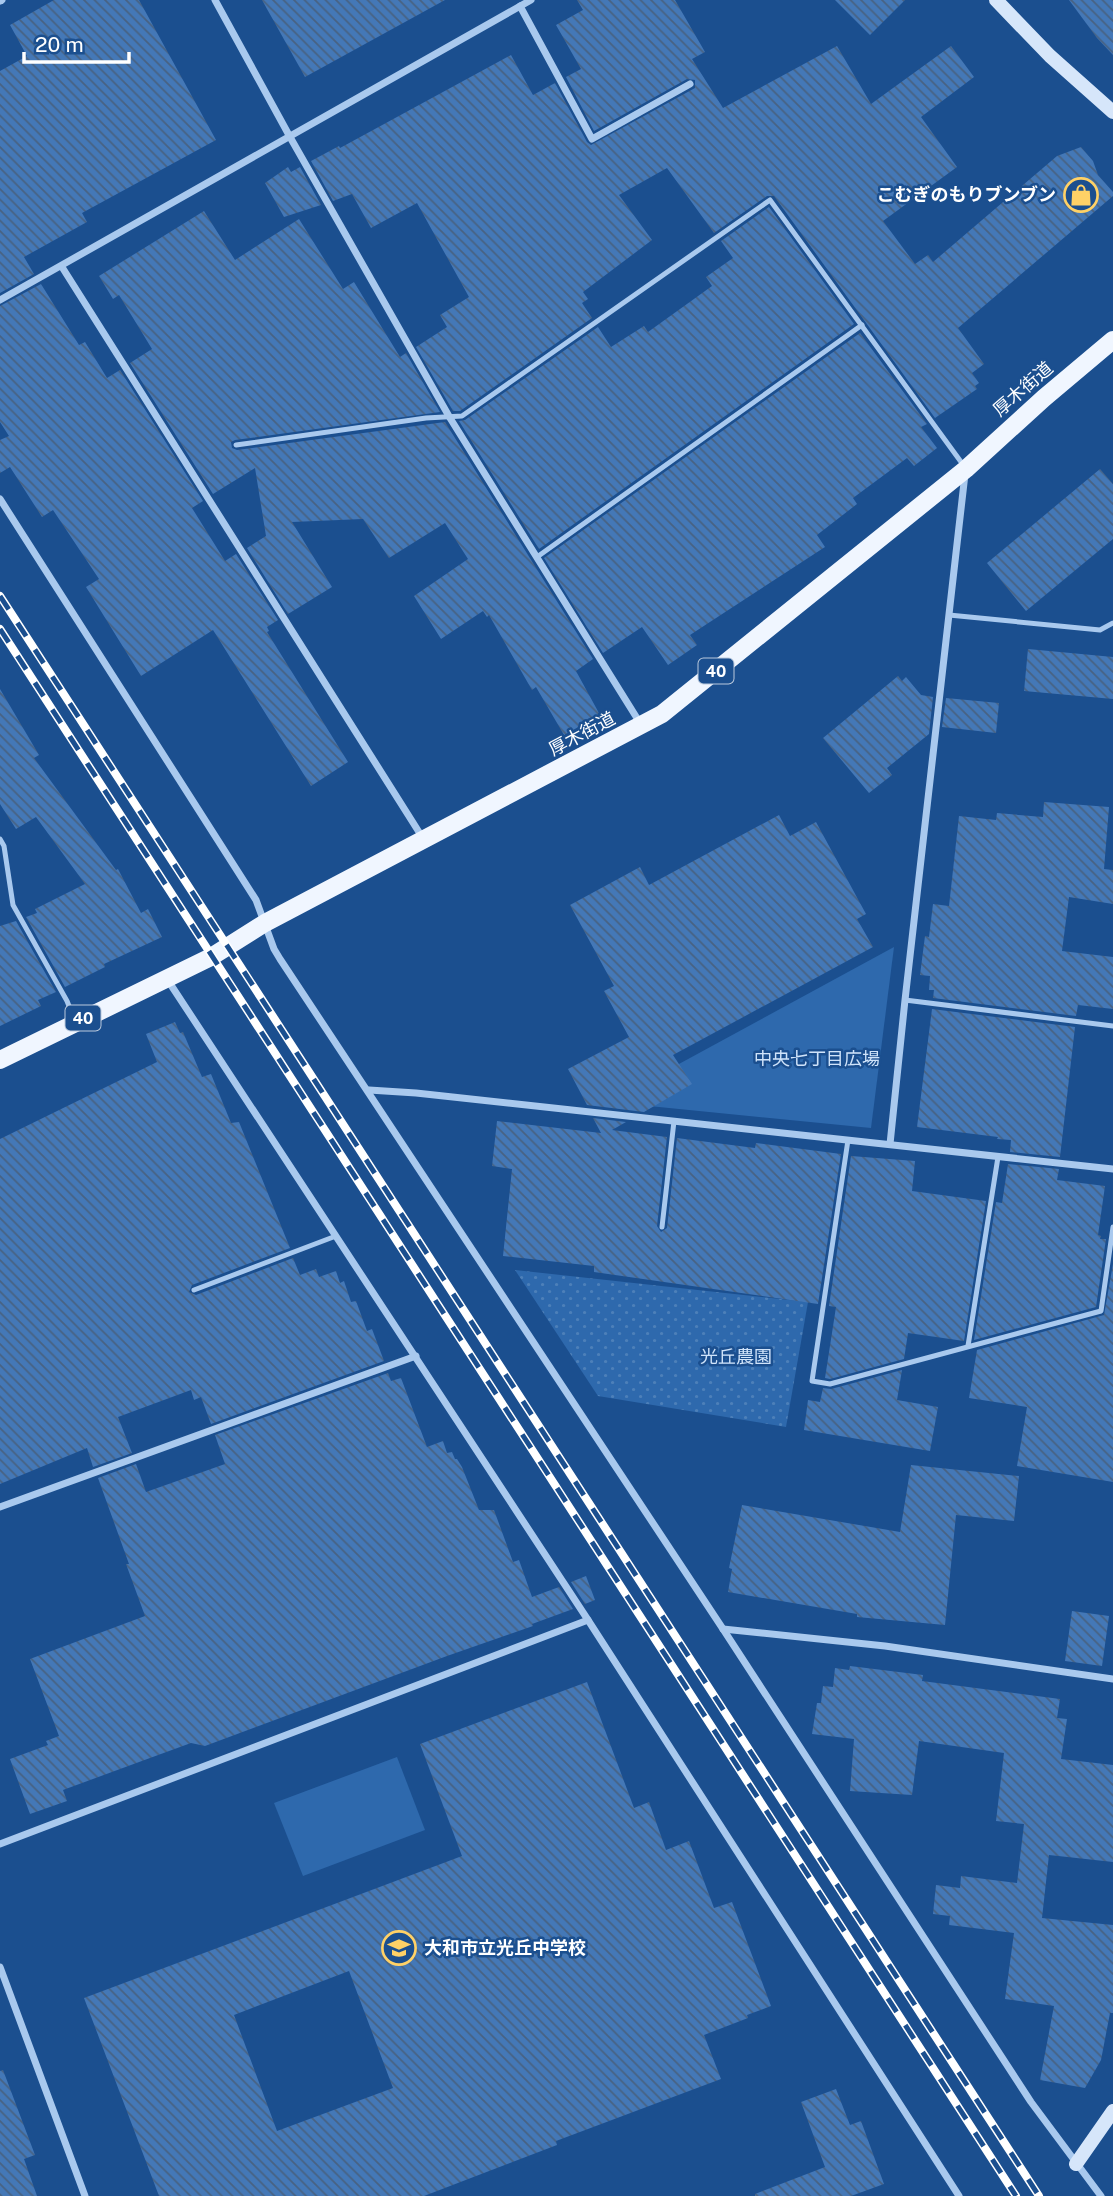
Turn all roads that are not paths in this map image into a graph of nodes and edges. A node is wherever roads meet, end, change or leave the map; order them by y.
1 (215, 0) edge
2 (531, 0) edge
3 (996, 0) edge
4 (520, 6) junction
5 (690, 85) dead end
6 (1113, 112) edge
7 (290, 137) junction
8 (62, 267) junction
9 (0, 300) edge
10 (862, 325) junction
11 (1113, 340) edge
12 (450, 418) junction
13 (236, 445) dead end
14 (966, 468) junction
15 (0, 499) edge
16 (537, 557) junction
17 (950, 615) junction
18 (1113, 623) edge
19 (642, 726) junction
20 (0, 839) edge
21 (425, 841) junction
22 (265, 923) junction
23 (167, 978) junction
24 (905, 1000) junction
25 (76, 1022) junction
26 (1113, 1026) edge
27 (0, 1060) edge
28 (369, 1090) junction
29 (674, 1121) junction
30 (848, 1140) junction
31 (890, 1144) junction
32 (998, 1157) junction
33 (1113, 1169) edge
34 (662, 1227) dead end
35 (1113, 1227) edge
36 (336, 1236) junction
37 (194, 1290) dead end
38 (968, 1346) junction
39 (415, 1356) junction
40 (0, 1507) edge
41 (588, 1620) junction
42 (723, 1629) junction
43 (1113, 1679) edge
44 (0, 1844) edge
45 (1, 1970) edge
46 (1113, 2110) edge
47 (1076, 2164) junction
48 (85, 2196) edge
49 (959, 2196) edge
50 (1101, 2196) edge

1 - 7 street
2 - 4 street
3 - 6 street
4 - 5 street
4 - 7 street
7 - 8 street
7 - 12 street
8 - 9 street
8 - 21 street
10 - 12 lane
10 - 14 lane
10 - 16 lane
11 - 14 main road, 厚木街道 / 40
12 - 13 lane
12 - 16 street
14 - 17 street
14 - 19 main road, 厚木街道 / 40
15 - 22 street
16 - 19 street
17 - 18 lane
17 - 24 street
19 - 21 main road, 厚木街道 / 40
20 - 25 lane
21 - 22 main road, 厚木街道 / 40
22 - 23 main road, 厚木街道 / 40
22 - 28 street
23 - 25 main road, 厚木街道 / 40
23 - 36 street
24 - 26 lane
24 - 31 street
25 - 27 main road, 厚木街道 / 40
28 - 29 street
28 - 42 street
29 - 30 street
29 - 34 lane
30 - 31 street
30 - 38 lane
31 - 32 street
32 - 33 street
32 - 38 lane
35 - 38 lane
36 - 37 lane
36 - 39 street
39 - 40 street
39 - 41 street
41 - 44 street
41 - 49 street
42 - 43 street
42 - 47 street
45 - 48 street
46 - 47 street
47 - 50 street

